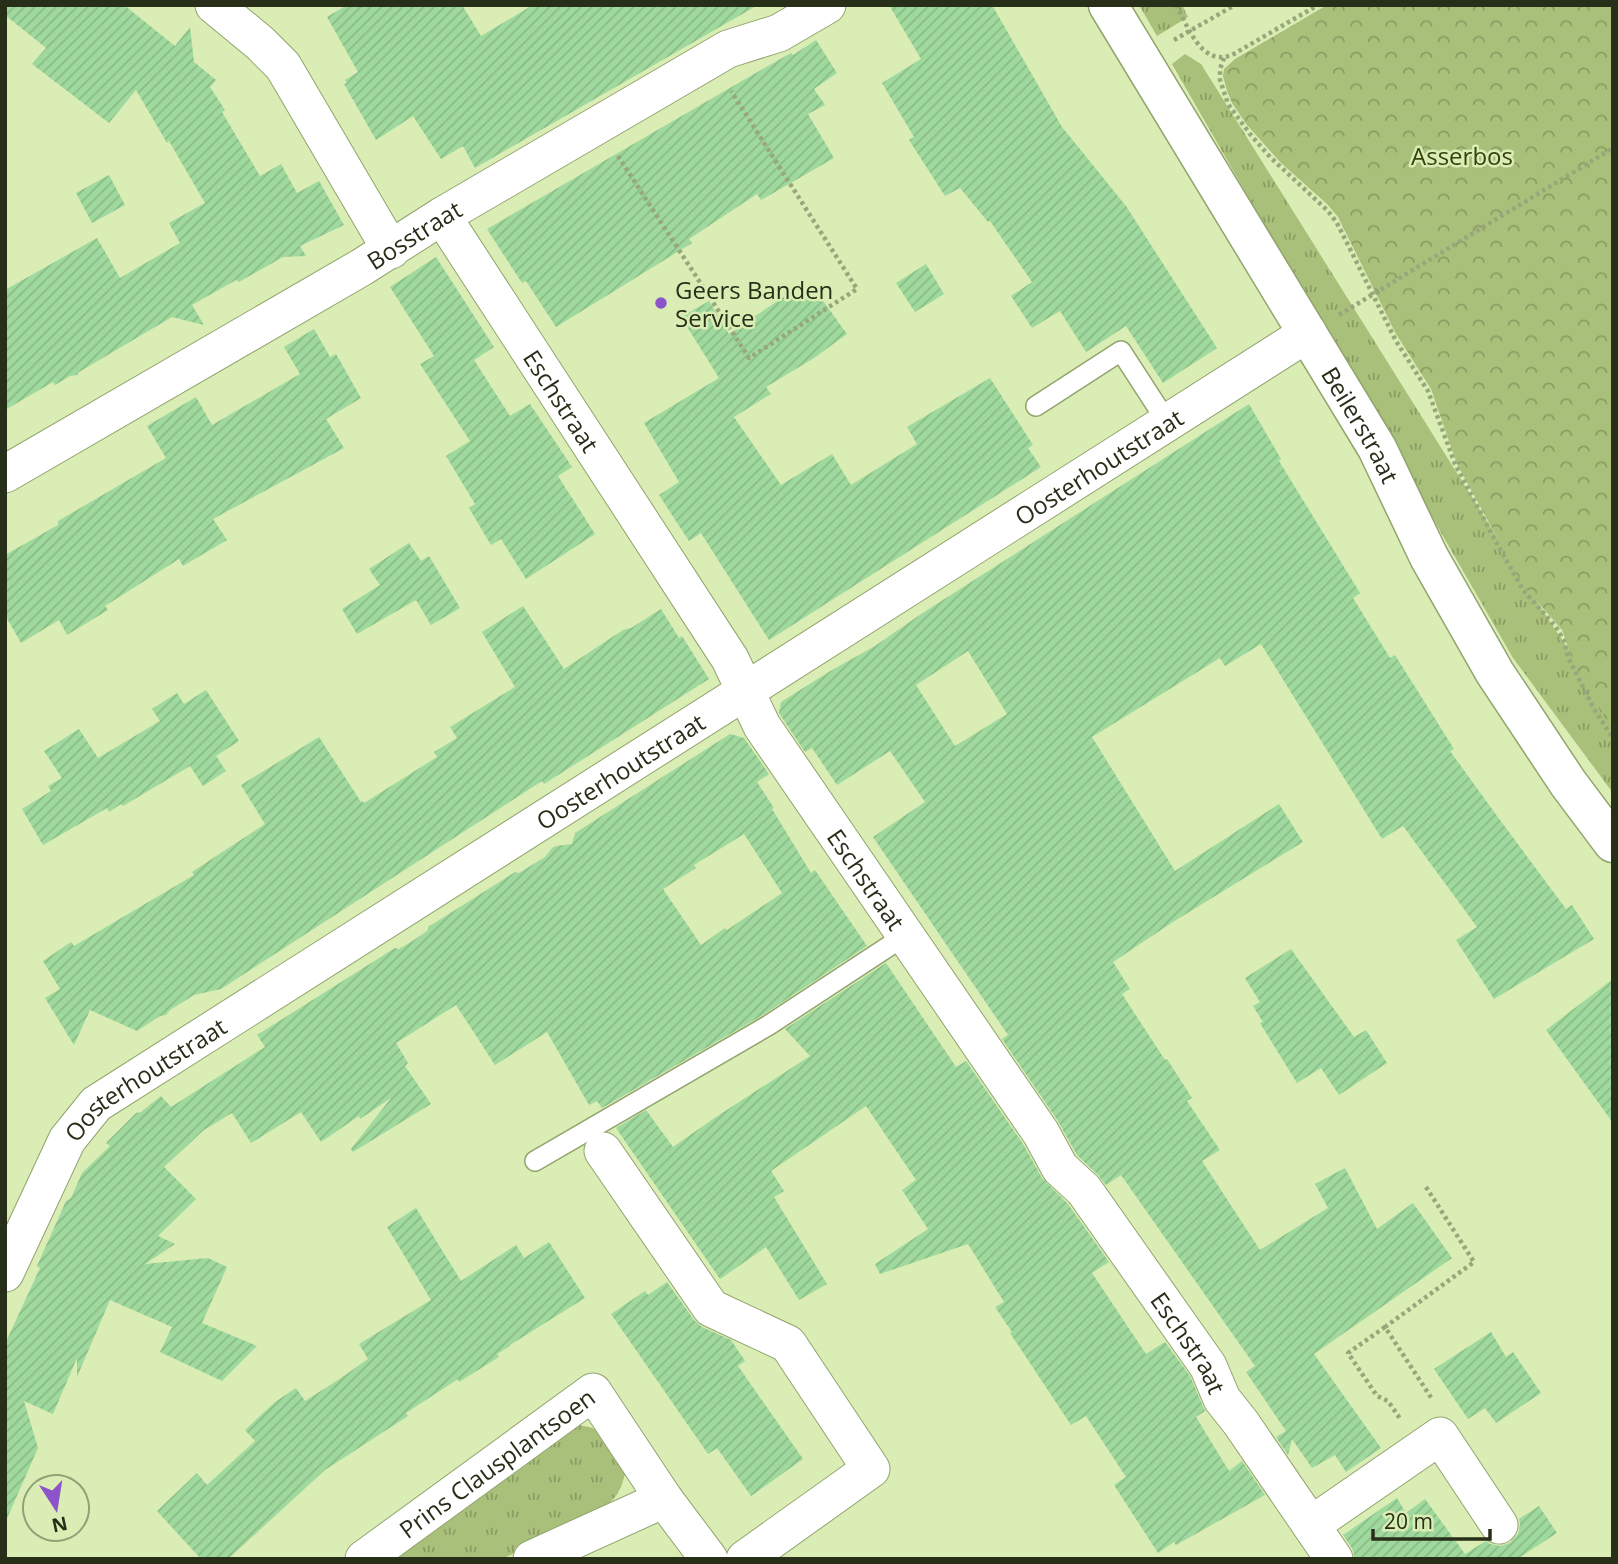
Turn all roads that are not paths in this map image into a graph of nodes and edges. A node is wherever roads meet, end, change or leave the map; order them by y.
1 (214, 5) edge
2 (827, 5) edge
3 (1108, 5) edge
4 (442, 216) junction
5 (391, 250) junction
6 (1308, 333) junction
7 (1036, 406) dead end
8 (1167, 422) junction
9 (5, 474) edge
10 (745, 691) junction
11 (1613, 843) edge
12 (906, 934) junction
13 (603, 1152) dead end
14 (535, 1161) dead end
15 (5, 1273) edge
16 (664, 1499) junction
17 (1311, 1525) junction
18 (1499, 1525) dead end
19 (364, 1559) edge
20 (532, 1559) edge
21 (709, 1559) edge
22 (745, 1559) edge
23 (1334, 1559) edge

1 - 5 street
2 - 4 street, Bosstraat
3 - 6 street, Beilerstraat
4 - 5 street, Bosstraat
4 - 10 street, Eschstraat
5 - 9 street, Bosstraat
6 - 8 street, Oosterhoutstraat
6 - 11 street, Beilerstraat
7 - 8 lane
8 - 10 street, Oosterhoutstraat
10 - 12 street, Eschstraat
10 - 15 street, Oosterhoutstraat
12 - 14 lane
12 - 17 street, Eschstraat
13 - 22 street
16 - 19 street, Prins Clausplantsoen
16 - 20 street
16 - 21 street, Prins Clausplantsoen
17 - 18 street
17 - 23 street, Eschstraat

